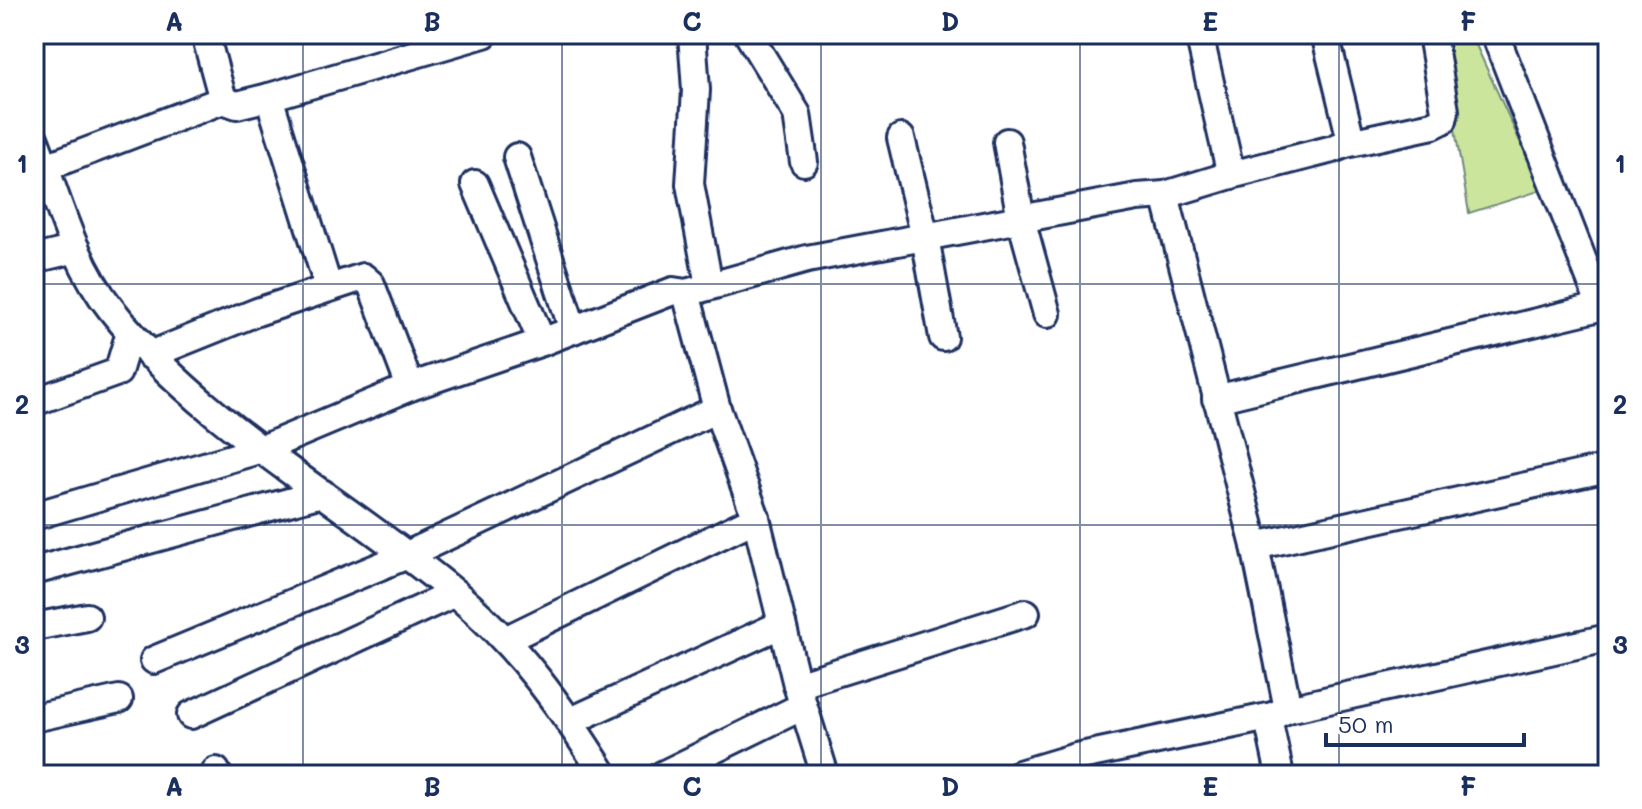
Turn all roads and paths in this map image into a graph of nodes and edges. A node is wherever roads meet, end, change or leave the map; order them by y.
1 (205, 34) edge
2 (484, 34) edge
3 (692, 34) edge
4 (748, 34) edge
5 (1199, 34) edge
6 (1325, 34) edge
7 (1432, 34) edge
8 (1495, 34) edge
9 (269, 97) junction
10 (223, 100) junction
11 (34, 138) edge
12 (901, 138) dead end
13 (1007, 142) dead end
14 (1345, 144) junction
15 (517, 157) dead end
16 (804, 162) dead end
17 (46, 167) junction
18 (1231, 175) junction
19 (475, 184) dead end
20 (1165, 195) junction
21 (1021, 219) junction
22 (925, 237) junction
23 (76, 249) junction
24 (34, 259) edge
25 (328, 286) junction
26 (698, 289) junction
27 (1604, 306) edge
28 (1047, 314) dead end
29 (573, 330) junction
30 (130, 332) junction
31 (943, 337) dead end
32 (542, 342) junction
33 (150, 355) junction
34 (410, 387) junction
35 (1216, 399) junction
36 (34, 402) edge
37 (717, 409) junction
38 (262, 449) junction
39 (1608, 468) edge
40 (322, 493) junction
41 (34, 516) edge
42 (756, 518) junction
43 (1255, 546) junction
44 (405, 556) junction
45 (34, 571) edge
46 (455, 593) junction
47 (1026, 613) dead end
48 (87, 617) dead end
49 (782, 624) junction
50 (34, 627) edge
51 (1608, 638) edge
52 (505, 640) junction
53 (154, 660) dead end
54 (800, 695) junction
55 (119, 699) dead end
56 (1281, 713) junction
57 (191, 715) dead end
58 (34, 718) edge
59 (571, 721) junction
60 (604, 775) edge
61 (662, 775) edge
62 (825, 775) edge
63 (1016, 775) edge
64 (1280, 775) edge

1 - 10 street
2 - 9 street
3 - 26 street
4 - 16 street
5 - 18 street
6 - 14 street
7 - 14 street
8 - 27 street
9 - 10 street
9 - 25 street
10 - 17 street
11 - 17 street
12 - 22 street
13 - 21 street
14 - 18 street
15 - 29 street
17 - 23 street
18 - 20 street
19 - 32 street
20 - 21 street
20 - 35 street
21 - 22 street
21 - 28 street
22 - 26 street
22 - 31 street
23 - 24 street
23 - 30 street
25 - 33 street
25 - 34 street
26 - 29 street
26 - 37 street
27 - 35 street
29 - 32 street
30 - 33 street
30 - 36 street
32 - 34 street
33 - 38 street
34 - 38 street
35 - 43 street
37 - 42 street
37 - 44 street
38 - 40 street
38 - 41 street
39 - 43 street
40 - 44 street
40 - 45 street
42 - 49 street
42 - 52 street
43 - 56 street
44 - 46 street
44 - 53 street
46 - 52 street
46 - 57 street
47 - 54 street
48 - 50 street
49 - 54 street
49 - 59 street
51 - 56 street
52 - 59 street
54 - 61 street
54 - 62 street
55 - 58 street
56 - 63 street
56 - 64 street
59 - 60 street

